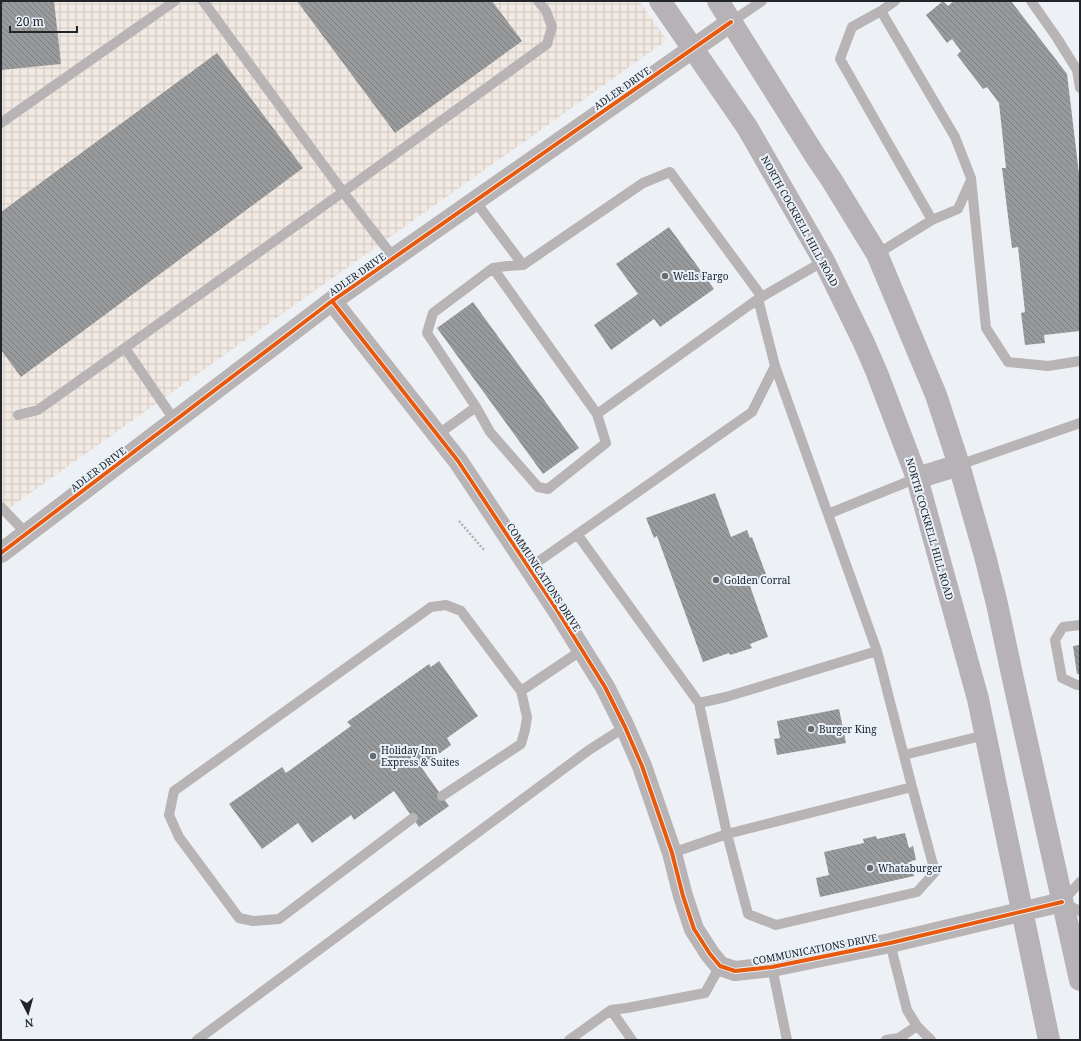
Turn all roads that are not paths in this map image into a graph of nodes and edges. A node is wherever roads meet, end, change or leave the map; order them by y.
1 (175, 1) edge
2 (203, 1) edge
3 (538, 1) edge
4 (660, 1) edge
5 (718, 1) edge
6 (762, 1) edge
7 (895, 1) edge
8 (1031, 1) edge
9 (881, 11) junction
10 (731, 22) junction
11 (693, 48) junction
12 (1080, 88) edge
13 (1, 124) edge
14 (972, 178) junction
15 (343, 192) junction
16 (475, 201) junction
17 (932, 220) junction
18 (877, 254) junction
19 (394, 258) junction
20 (824, 261) junction
21 (523, 265) junction
22 (493, 268) junction
23 (760, 298) junction
24 (332, 301) junction
25 (125, 348) junction
26 (1080, 361) edge
27 (775, 366) junction
28 (476, 407) junction
29 (597, 414) junction
30 (18, 415) dead end
31 (175, 421) junction
32 (1080, 423) edge
33 (437, 435) junction
34 (959, 465) junction
35 (917, 478) junction
36 (1, 507) edge
37 (828, 514) junction
38 (27, 534) junction
39 (577, 534) junction
40 (1, 553) edge
41 (529, 568) junction
42 (1080, 625) edge
43 (582, 650) junction
44 (877, 651) junction
45 (1080, 685) edge
46 (521, 690) junction
47 (699, 702) junction
48 (625, 727) junction
49 (985, 735) junction
50 (904, 755) junction
51 (912, 786) junction
52 (442, 796) dead end
53 (413, 818) dead end
54 (727, 834) junction
55 (672, 852) junction
56 (1080, 882) edge
57 (1071, 907) edge
58 (1022, 912) junction
59 (890, 943) junction
60 (720, 966) junction
61 (772, 967) junction
62 (1080, 980) edge
63 (611, 1010) junction
64 (917, 1026) junction
65 (197, 1040) edge
66 (569, 1040) edge
67 (632, 1040) edge
68 (787, 1040) edge
69 (886, 1040) edge
70 (931, 1040) edge
71 (1049, 1040) edge

1 - 13 lane
2 - 15 lane
3 - 15 lane
4 - 11 main road, NORTH COCKRELL HILL ROAD
5 - 10 main road
6 - 10 lane, ADLER DRIVE
7 - 9 lane
8 - 12 lane
9 - 14 lane
9 - 17 lane
10 - 11 street, ADLER DRIVE
10 - 18 main road
11 - 16 street, ADLER DRIVE
11 - 20 main road, NORTH COCKRELL HILL ROAD
14 - 17 lane
14 - 26 lane
15 - 19 lane
15 - 25 lane
16 - 19 street, ADLER DRIVE
16 - 21 lane
17 - 18 lane
18 - 34 main road
19 - 24 street, ADLER DRIVE
20 - 23 lane
20 - 35 main road, NORTH COCKRELL HILL ROAD
21 - 22 lane
21 - 23 lane
22 - 28 lane
22 - 29 lane
23 - 27 lane
23 - 29 lane
24 - 31 street, ADLER DRIVE
24 - 33 street, COMMUNICATIONS DRIVE
25 - 30 lane
25 - 31 lane
27 - 37 lane
27 - 39 lane
28 - 29 lane
28 - 33 lane
31 - 38 street, ADLER DRIVE
32 - 34 lane
33 - 41 street, COMMUNICATIONS DRIVE
34 - 35 main road
34 - 57 main road
35 - 37 lane
35 - 49 main road, NORTH COCKRELL HILL ROAD
36 - 38 lane
37 - 44 lane
38 - 40 street, ADLER DRIVE
39 - 41 lane
39 - 47 lane
41 - 43 street, COMMUNICATIONS DRIVE
42 - 45 lane
43 - 46 lane
43 - 48 street, COMMUNICATIONS DRIVE
44 - 47 lane
44 - 50 lane
46 - 52 lane
46 - 53 lane
47 - 54 lane
48 - 55 street, COMMUNICATIONS DRIVE
48 - 65 lane
49 - 50 lane
49 - 58 main road, NORTH COCKRELL HILL ROAD
50 - 51 lane
51 - 54 lane
51 - 54 lane
54 - 55 lane
55 - 60 street, COMMUNICATIONS DRIVE
56 - 57 lane
57 - 58 street, COMMUNICATIONS DRIVE
57 - 62 main road
58 - 59 street, COMMUNICATIONS DRIVE
58 - 71 main road, NORTH COCKRELL HILL ROAD
59 - 61 street, COMMUNICATIONS DRIVE
59 - 64 lane
60 - 61 street, COMMUNICATIONS DRIVE
60 - 63 lane
61 - 68 lane
63 - 66 lane
63 - 67 lane
64 - 69 lane
64 - 70 lane

